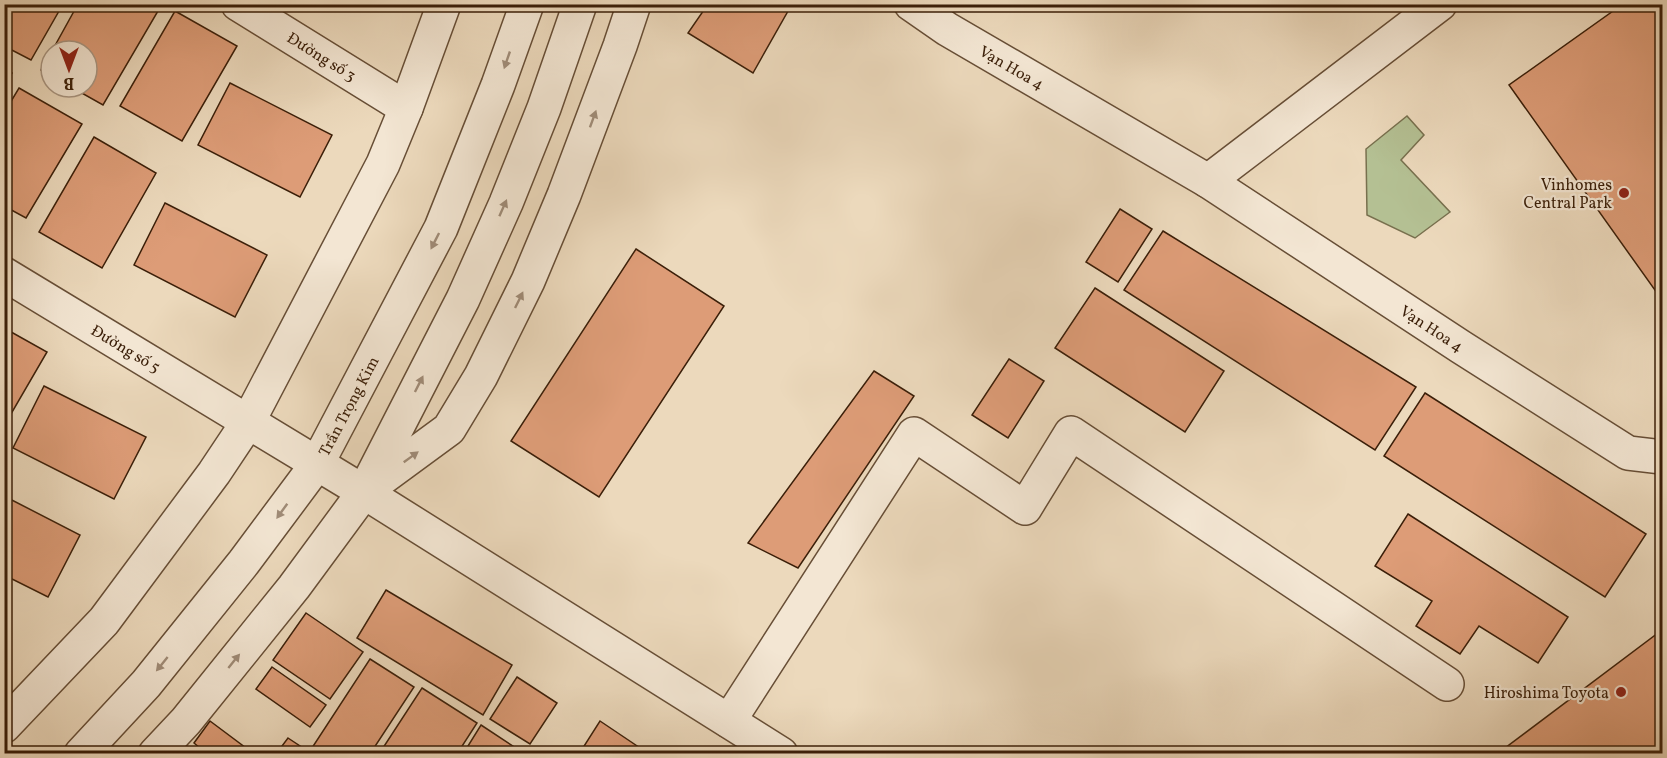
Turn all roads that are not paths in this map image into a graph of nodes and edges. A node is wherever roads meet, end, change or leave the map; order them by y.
1 (238, 4) edge
2 (444, 4) edge
3 (527, 4) edge
4 (580, 4) edge
5 (634, 4) edge
6 (911, 4) edge
7 (1440, 4) edge
8 (406, 108) junction
9 (1208, 180) junction
10 (4, 274) edge
11 (248, 422) junction
12 (1662, 457) edge
13 (317, 464) junction
14 (364, 492) junction
15 (1447, 684) dead end
16 (11, 709) edge
17 (729, 721) junction
18 (81, 753) edge
19 (155, 753) edge
20 (781, 753) edge

1 - 8 street, Đường số 3
2 - 8 street
3 -> 13 street, Trần Trọng Kim
14 -> 4 street
14 -> 5 street
6 - 9 street, Vạn Hoa 4
7 - 9 street
8 - 11 street
9 - 12 street, Vạn Hoa 4
10 - 11 street, Đường số 5
11 - 13 street, Đường số 5
11 - 16 street
13 - 14 street, Đường số 5
13 -> 18 street, Trần Trọng Kim
14 - 17 street, Đường số 5
19 -> 14 street
15 - 17 street
17 - 20 street, Đường số 5

